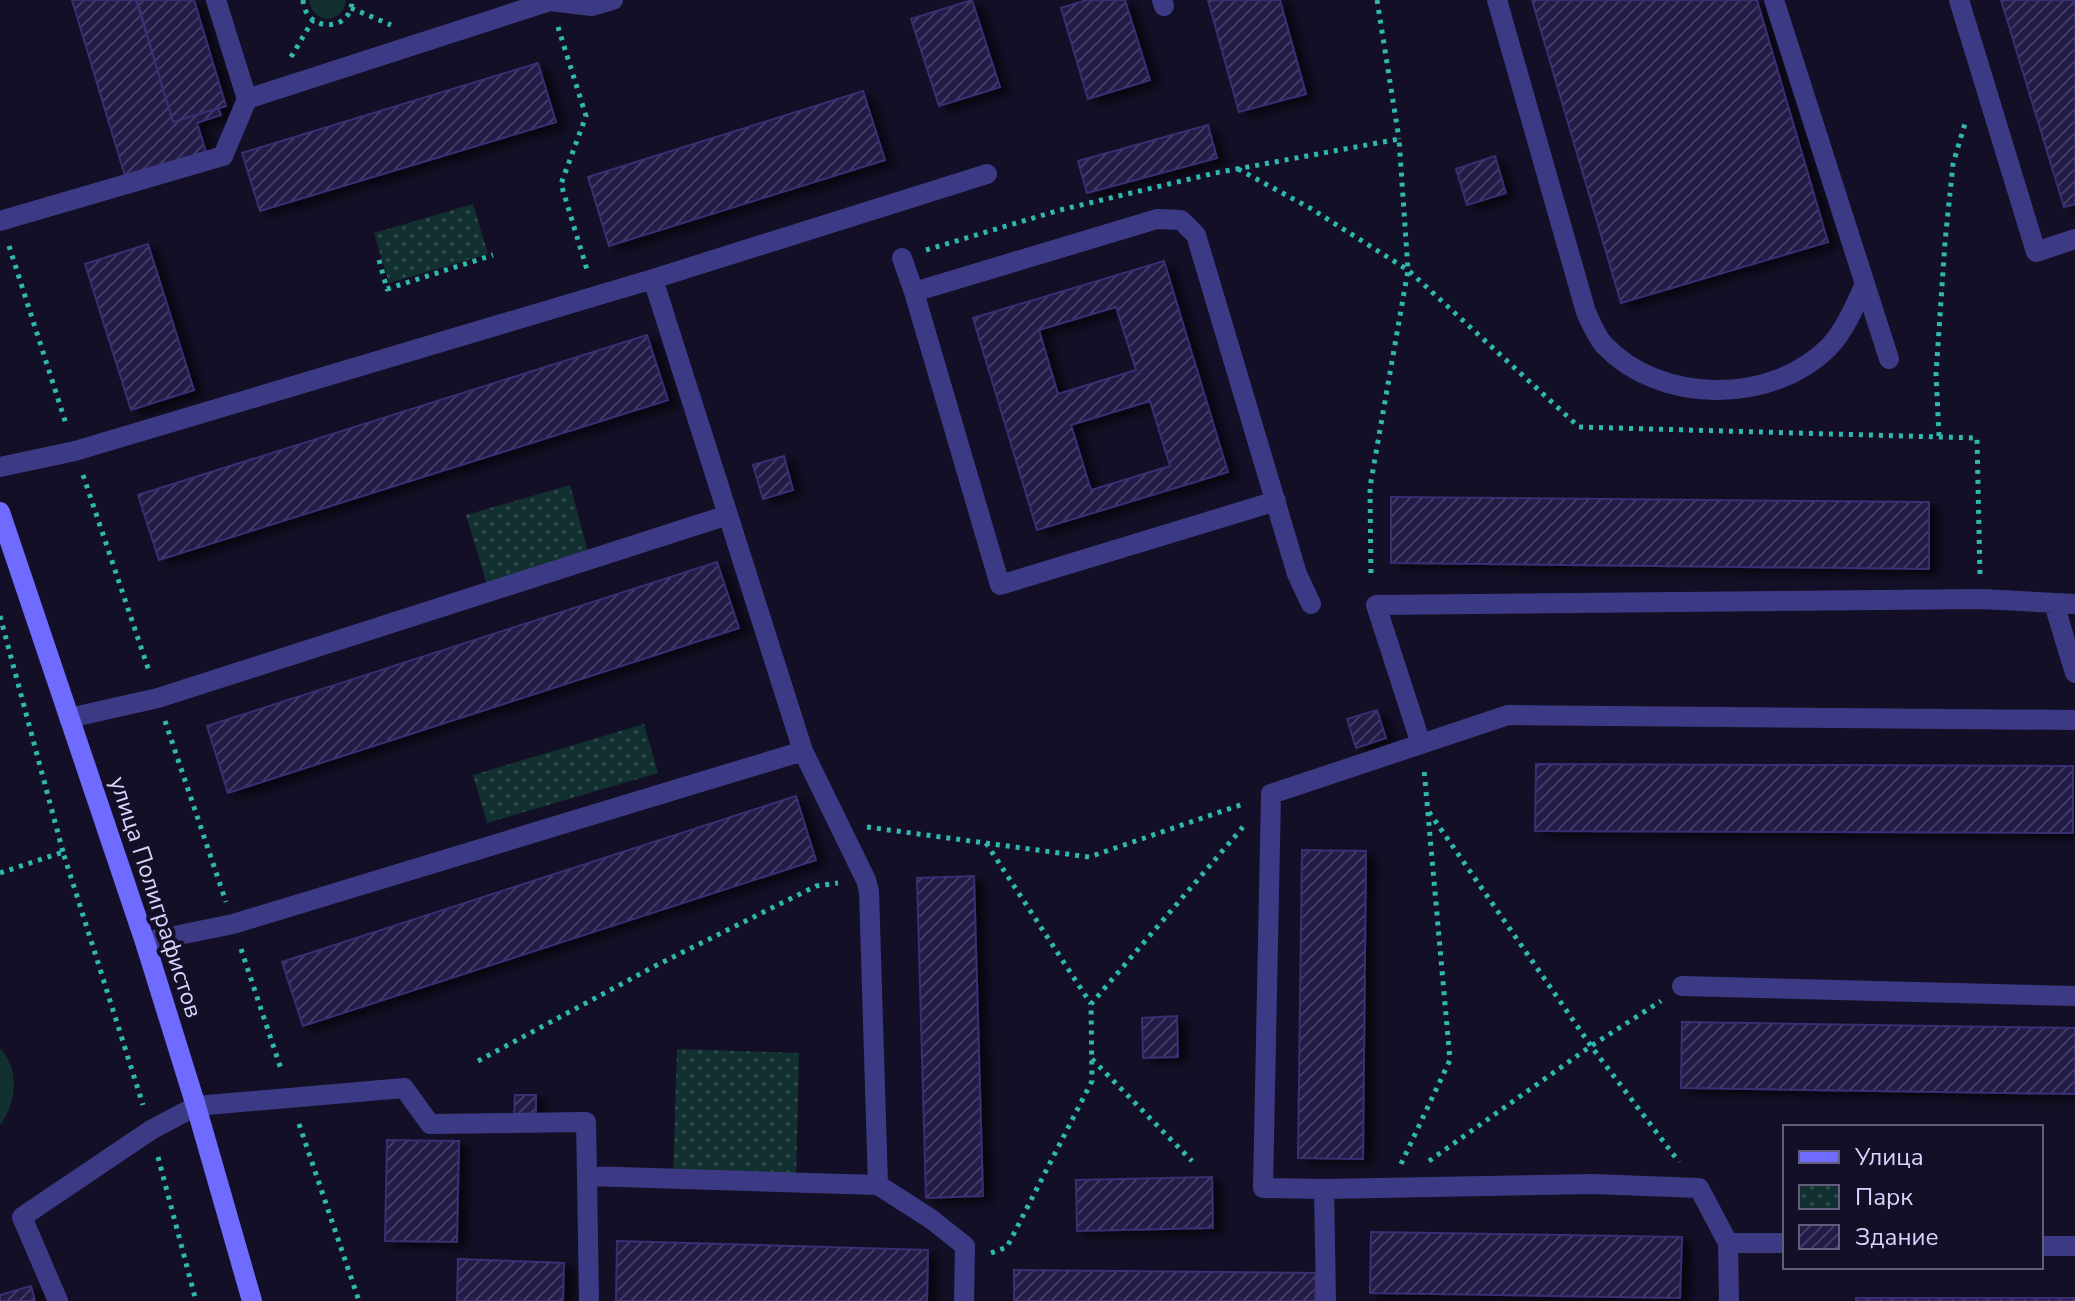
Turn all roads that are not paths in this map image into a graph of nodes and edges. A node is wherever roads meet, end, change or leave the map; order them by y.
1 (216, 0) edge
2 (613, 0) edge
3 (1497, 0) edge
4 (1774, 0) edge
5 (1959, 0) edge
6 (550, 1) edge
7 (247, 99) junction
8 (987, 174) dead end
9 (0, 221) edge
10 (2075, 239) edge
11 (902, 258) road end
12 (653, 279) junction
13 (1865, 284) junction
14 (914, 292) junction
15 (1889, 359) dead end
16 (0, 467) edge
17 (1276, 501) junction
18 (0, 512) edge
19 (728, 515) junction
20 (1311, 604) dead end
21 (2054, 604) junction
22 (2075, 604) edge
23 (2075, 673) edge
24 (69, 718) junction
25 (2075, 720) edge
26 (1421, 744) junction
27 (803, 751) junction
28 (145, 942) junction
29 (1682, 986) road end
30 (2075, 996) edge
31 (196, 1106) junction
32 (587, 1176) junction
33 (878, 1185) junction
34 (1324, 1189) junction
35 (1728, 1243) junction
36 (1783, 1243) edge
37 (2043, 1246) edge
38 (2075, 1246) edge
39 (58, 1301) edge
40 (252, 1301) edge
41 (589, 1301) edge
42 (964, 1301) edge
43 (1326, 1301) edge
44 (1729, 1301) edge

1 - 7 lane
2 - 6 lane
3 - 13 lane
4 - 13 lane
5 - 10 lane
6 - 7 lane
7 - 9 lane
8 - 12 lane
11 - 14 lane
12 - 16 lane
12 - 19 lane
13 - 15 lane
14 - 17 lane
14 - 17 lane
17 - 20 lane
18 - 24 street, улица Полиграфистов
19 - 24 lane
19 - 27 lane
21 - 22 lane
21 - 23 lane
21 - 26 lane
24 - 28 street, улица Полиграфистов
25 - 26 lane
26 - 34 lane
27 - 28 lane
27 - 33 lane
28 - 31 street, улица Полиграфистов
29 - 30 lane
31 - 32 lane
31 - 39 lane
31 - 40 street, улица Полиграфистов
32 - 33 lane
32 - 41 lane
33 - 42 lane
34 - 35 lane
34 - 43 lane
35 - 36 lane
35 - 44 lane
37 - 38 lane

